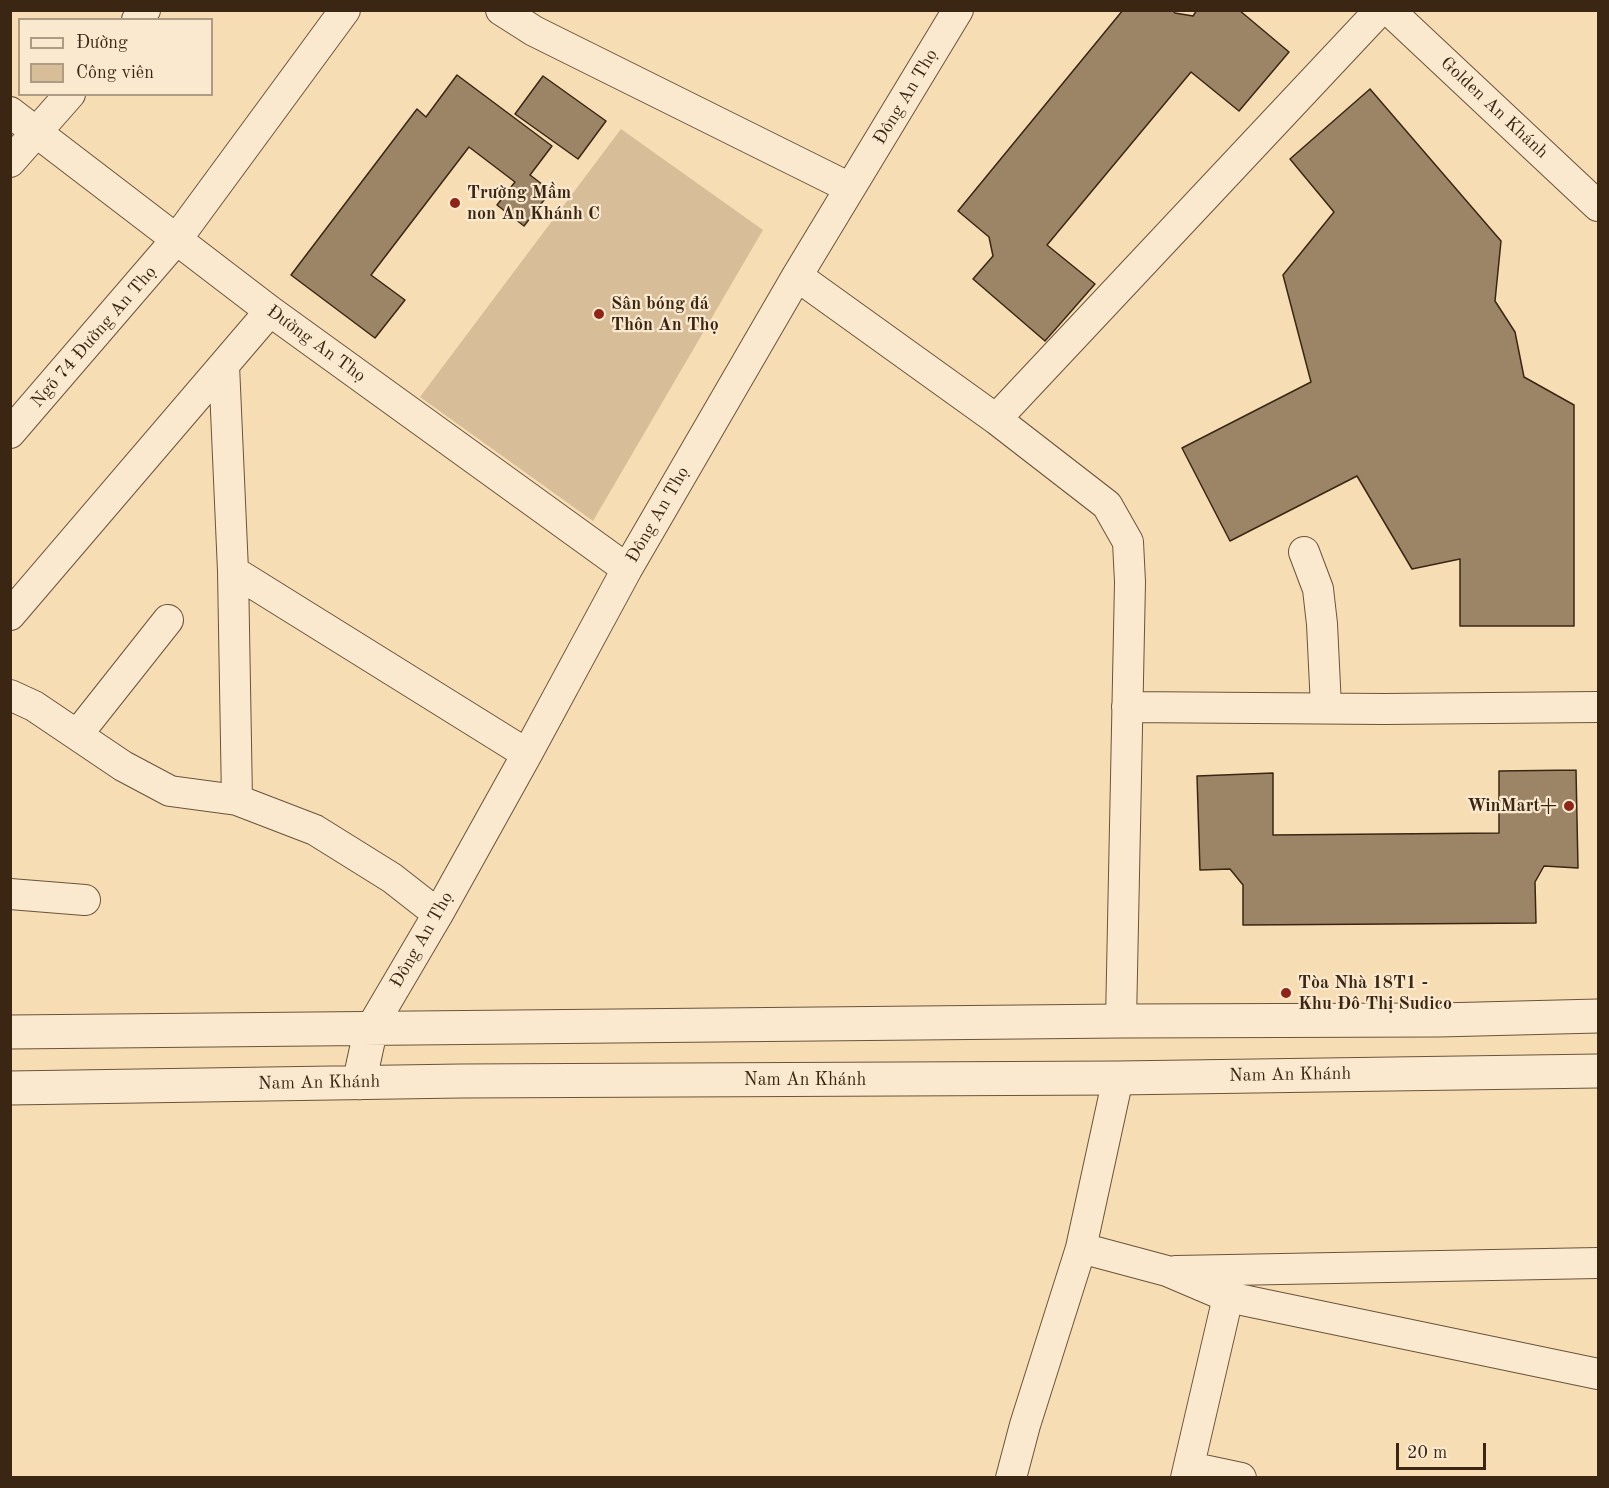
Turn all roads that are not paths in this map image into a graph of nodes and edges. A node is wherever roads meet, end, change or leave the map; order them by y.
1 (345, 10) edge
2 (501, 10) edge
3 (958, 10) edge
4 (1380, 10) edge
5 (1389, 10) edge
6 (68, 96) edge
7 (10, 112) edge
8 (36, 134) junction
9 (10, 162) edge
10 (850, 188) junction
11 (1599, 206) edge
12 (176, 240) junction
13 (797, 276) junction
14 (270, 311) junction
15 (225, 365) junction
16 (996, 419) junction
17 (10, 433) edge
18 (1305, 552) dead end
19 (627, 569) junction
20 (233, 571) junction
21 (10, 615) edge
22 (168, 620) dead end
23 (10, 695) edge
24 (1127, 707) junction
25 (1326, 707) junction
26 (1599, 707) edge
27 (77, 735) junction
28 (527, 754) junction
29 (237, 800) junction
30 (10, 894) edge
31 (85, 900) dead end
32 (438, 914) junction
33 (1599, 1016) edge
34 (1121, 1021) junction
35 (371, 1028) junction
36 (10, 1032) edge
37 (1599, 1071) edge
38 (1118, 1078) junction
39 (359, 1083) junction
40 (10, 1088) edge
41 (1082, 1248) junction
42 (1599, 1263) edge
43 (1167, 1271) junction
44 (1228, 1297) junction
45 (1599, 1374) edge
46 (1187, 1472) edge
47 (1011, 1478) edge
48 (1241, 1478) edge

1 - 12 street, Ngõ 74 Đường An Thọ
2 - 10 street
3 - 10 street, Đông An Thọ
4 - 16 street
5 - 11 street, Golden An Khánh
6 - 8 street
7 - 8 street, Đường An Thọ
8 - 9 street
8 - 12 street, Đường An Thọ
10 - 13 street, Đông An Thọ
12 - 14 street, Đường An Thọ
12 - 17 street, Ngõ 74 Đường An Thọ
13 - 16 street
13 - 19 street, Đông An Thọ
14 - 15 street
14 - 19 street, Đường An Thọ
15 - 20 street
15 - 21 street
16 - 24 street
18 - 25 street
19 - 28 street, Đông An Thọ
20 - 28 street
20 - 29 street
22 - 27 street
23 - 27 street
24 - 25 street
24 - 34 street
25 - 26 street
27 - 29 street
28 - 32 street, Đông An Thọ
29 - 32 street
30 - 31 street
32 - 35 street, Đông An Thọ
33 - 34 street
34 - 35 street
35 - 36 street
35 - 39 street
37 - 38 street, Nam An Khánh
38 - 39 street, Nam An Khánh
38 - 41 street
39 - 40 street, Nam An Khánh
41 - 43 street
41 - 47 street
42 - 43 street
43 - 44 street
44 - 45 street
44 - 46 street
46 - 48 street

